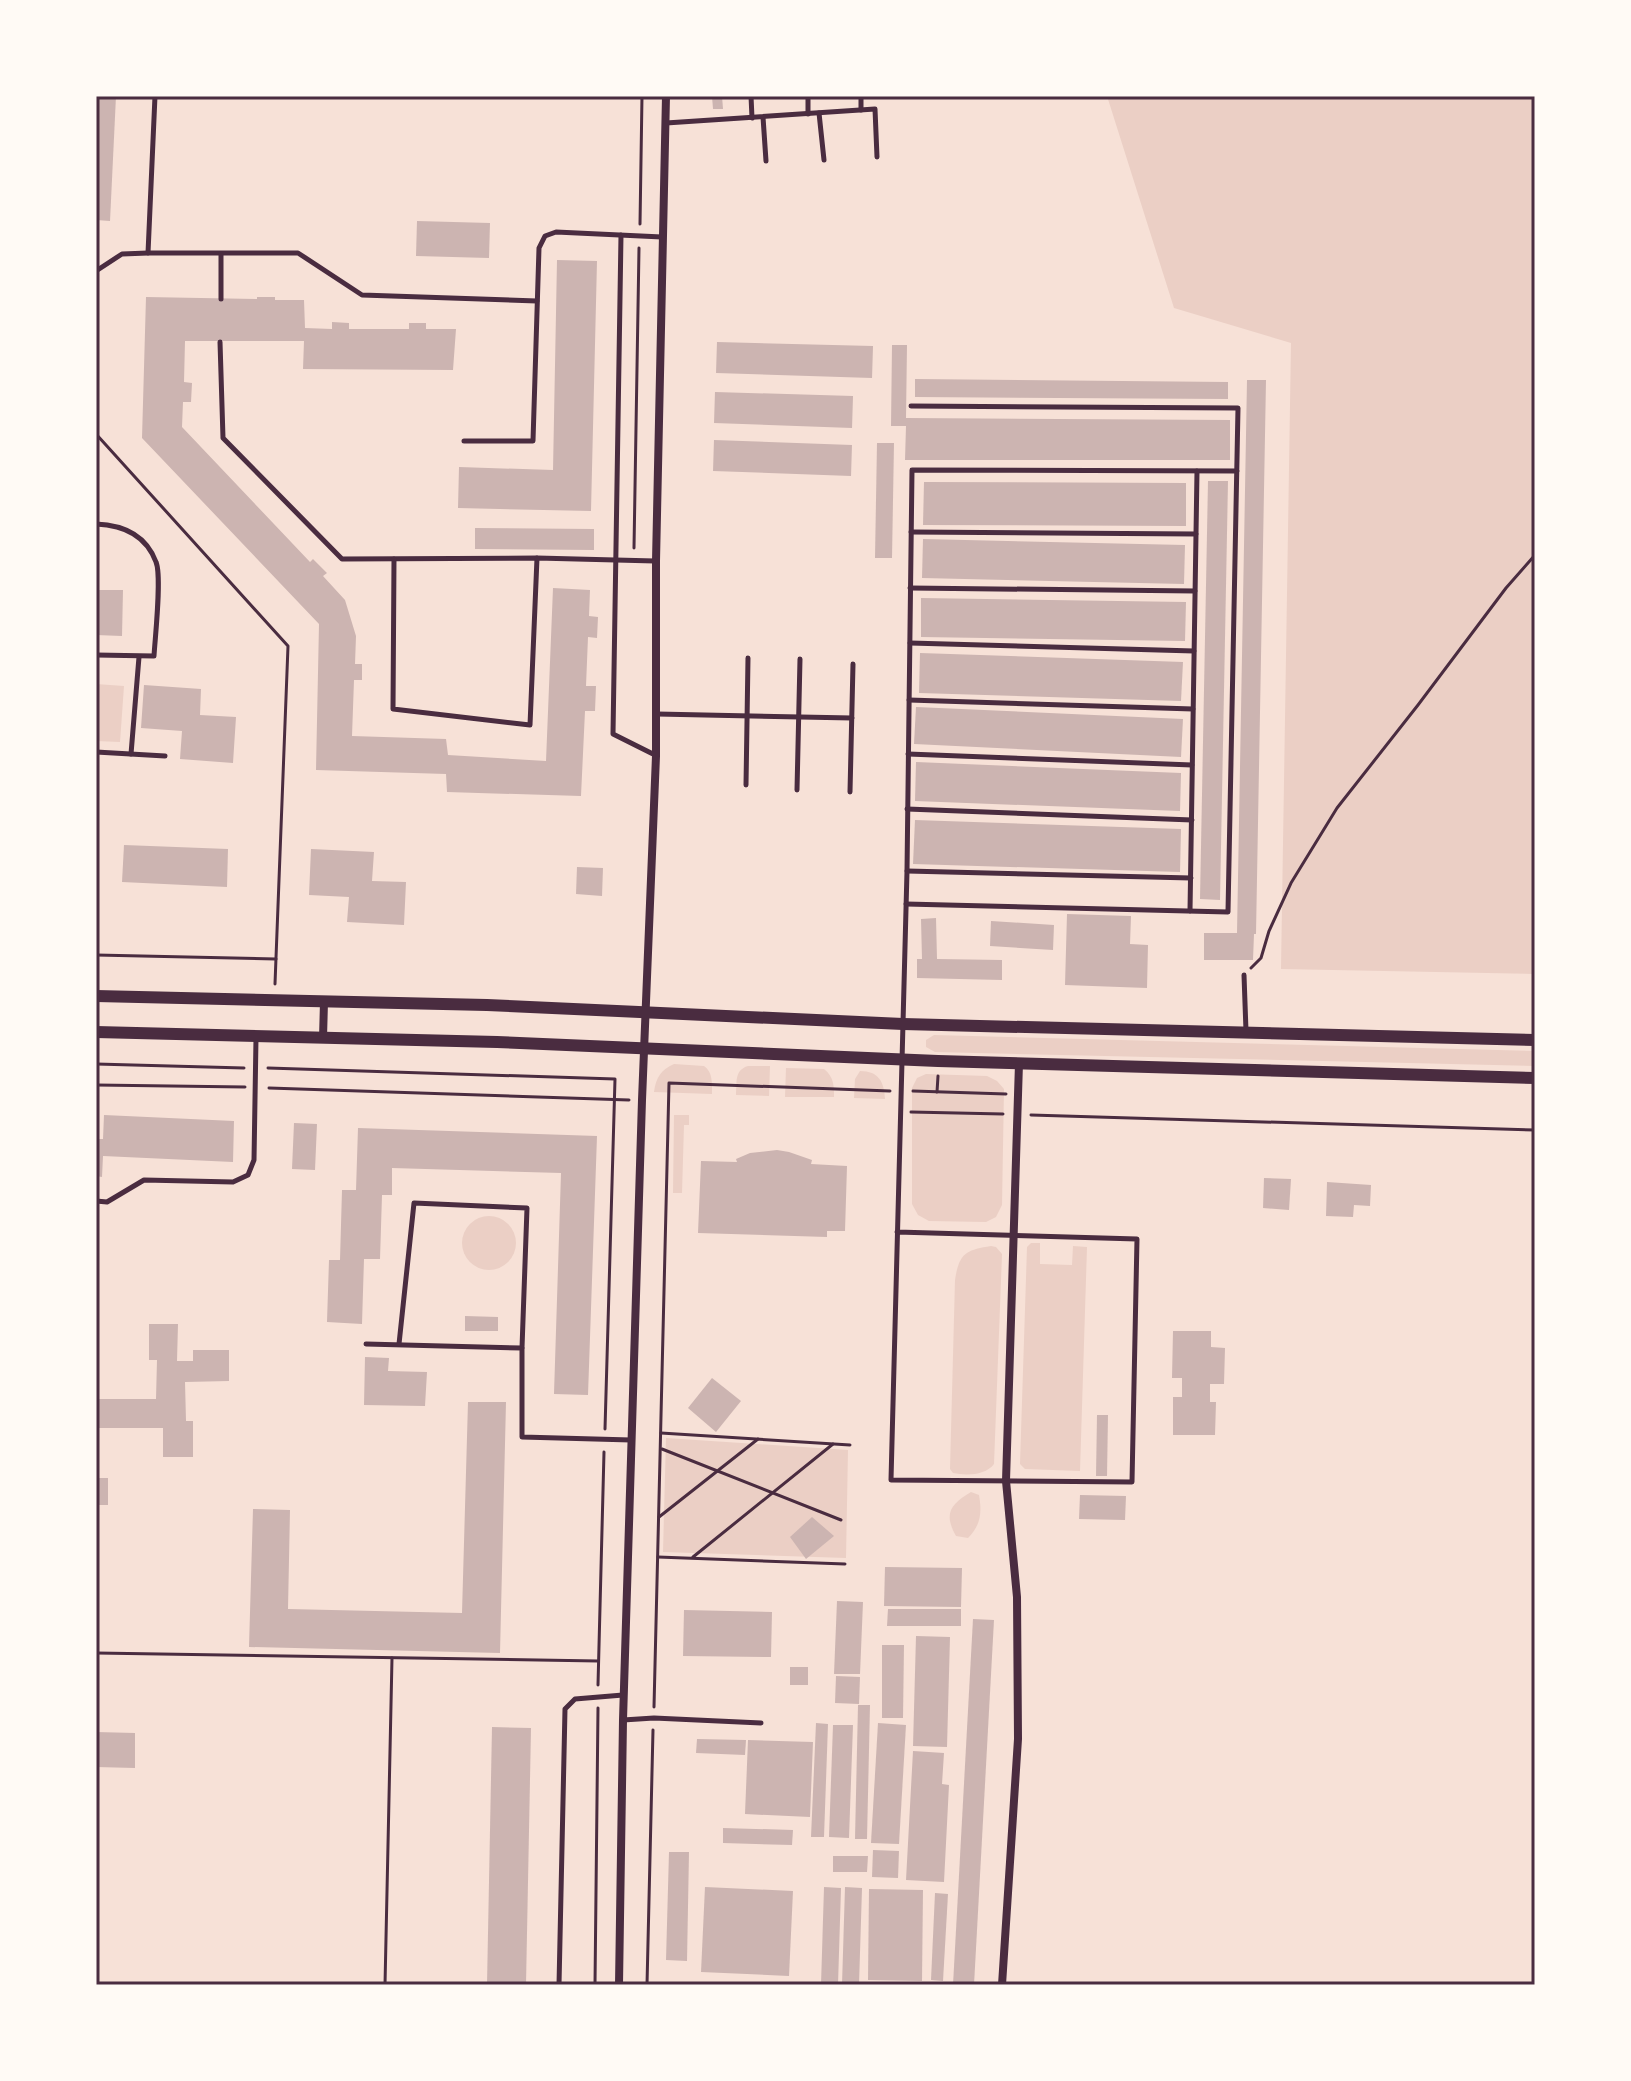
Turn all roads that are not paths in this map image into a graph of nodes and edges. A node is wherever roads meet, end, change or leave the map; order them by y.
1 (155, 96) edge
2 (666, 96) edge
3 (751, 96) edge
4 (808, 96) edge
5 (861, 96) edge
6 (861, 110) junction
7 (819, 113) junction
8 (808, 114) junction
9 (763, 117) junction
10 (752, 118) junction
11 (665, 123) junction
12 (877, 157) dead end
13 (824, 160) dead end
14 (766, 161) dead end
15 (621, 235) junction
16 (662, 237) junction
17 (148, 253) junction
18 (221, 254) junction
19 (96, 271) edge
20 (221, 299) dead end
21 (537, 301) junction
22 (220, 342) dead end
23 (911, 406) dead end
24 (464, 441) dead end
25 (1197, 471) junction
26 (1237, 471) junction
27 (96, 524) edge
28 (911, 532) junction
29 (1196, 534) junction
30 (537, 558) junction
31 (394, 559) junction
32 (616, 560) junction
33 (656, 561) junction
34 (910, 588) junction
35 (1195, 591) junction
36 (910, 643) junction
37 (1194, 651) junction
38 (96, 655) edge
39 (139, 657) junction
40 (748, 658) dead end
41 (800, 659) dead end
42 (853, 664) dead end
43 (909, 700) junction
44 (1193, 709) junction
45 (657, 714) junction
46 (747, 715) junction
47 (798, 716) junction
48 (852, 718) junction
49 (96, 752) edge
50 (131, 754) junction
51 (908, 754) junction
52 (165, 756) dead end
53 (656, 756) junction
54 (1192, 765) junction
55 (746, 785) dead end
56 (797, 790) dead end
57 (850, 792) dead end
58 (907, 809) junction
59 (1192, 820) junction
60 (907, 871) junction
61 (1191, 878) junction
62 (906, 904) junction
63 (1190, 911) junction
64 (1244, 975) road end
65 (96, 996) edge
66 (324, 1002) junction
67 (646, 1014) junction
68 (903, 1024) junction
69 (96, 1032) edge
70 (1246, 1032) junction
71 (256, 1037) junction
72 (323, 1038) junction
73 (1535, 1040) edge
74 (645, 1049) junction
75 (901, 1059) junction
76 (1019, 1063) junction
77 (1535, 1078) edge
78 (96, 1201) edge
79 (897, 1232) junction
80 (1014, 1235) junction
81 (366, 1344) dead end
82 (399, 1344) junction
83 (522, 1348) junction
84 (632, 1440) junction
85 (1006, 1481) junction
86 (624, 1695) junction
87 (623, 1720) junction
88 (761, 1723) dead end
89 (559, 1985) edge
90 (619, 1985) edge
91 (1002, 1985) edge

1 - 17 lane
2 - 11 street
3 - 10 lane
4 - 8 lane
5 - 6 lane
6 - 7 lane
6 - 12 lane
7 - 8 lane
7 - 13 lane
8 - 9 lane
9 - 10 lane
9 - 14 lane
10 - 11 lane
11 - 16 street
15 - 16 lane
15 - 21 lane
15 - 32 lane
16 - 33 street
17 - 18 lane
17 - 19 lane
18 - 20 lane
18 - 21 lane
21 - 24 lane
22 - 31 lane
23 - 26 lane
25 - 26 lane
25 - 28 lane
25 - 29 lane
26 - 63 lane
27 - 39 lane
28 - 29 lane
28 - 34 lane
29 - 35 lane
30 - 31 lane
30 - 31 lane
30 - 32 lane
32 - 33 lane
32 - 53 lane
33 - 45 street
34 - 35 lane
34 - 36 lane
35 - 37 lane
36 - 37 lane
36 - 43 lane
37 - 44 lane
38 - 39 lane
39 - 50 lane
40 - 46 lane
41 - 47 lane
42 - 48 lane
43 - 44 lane
43 - 51 lane
44 - 54 lane
45 - 46 lane
45 - 53 street
46 - 47 lane
46 - 55 lane
47 - 48 lane
47 - 56 lane
48 - 57 lane
49 - 50 lane
50 - 52 lane
51 - 54 lane
51 - 58 lane
53 - 67 street
54 - 59 lane
58 - 59 lane
58 - 60 lane
59 - 61 lane
60 - 61 lane
60 - 62 lane
61 - 63 lane
62 - 63 lane
62 - 68 lane
64 - 70 lane
65 - 66 street
66 - 67 street
66 - 72 street
67 - 68 street
67 - 74 street
68 - 70 street
68 - 75 lane
69 - 71 street
70 - 73 street
71 - 72 street
71 - 78 lane
72 - 74 street
74 - 75 street
74 - 84 street
75 - 76 street
75 - 79 lane
76 - 77 street
76 - 80 street
79 - 80 lane
79 - 85 lane
80 - 85 street
80 - 85 lane
81 - 82 lane
82 - 83 lane
82 - 83 lane
83 - 84 lane
84 - 86 street
85 - 91 street
86 - 87 street
86 - 89 lane
87 - 88 lane
87 - 90 street

